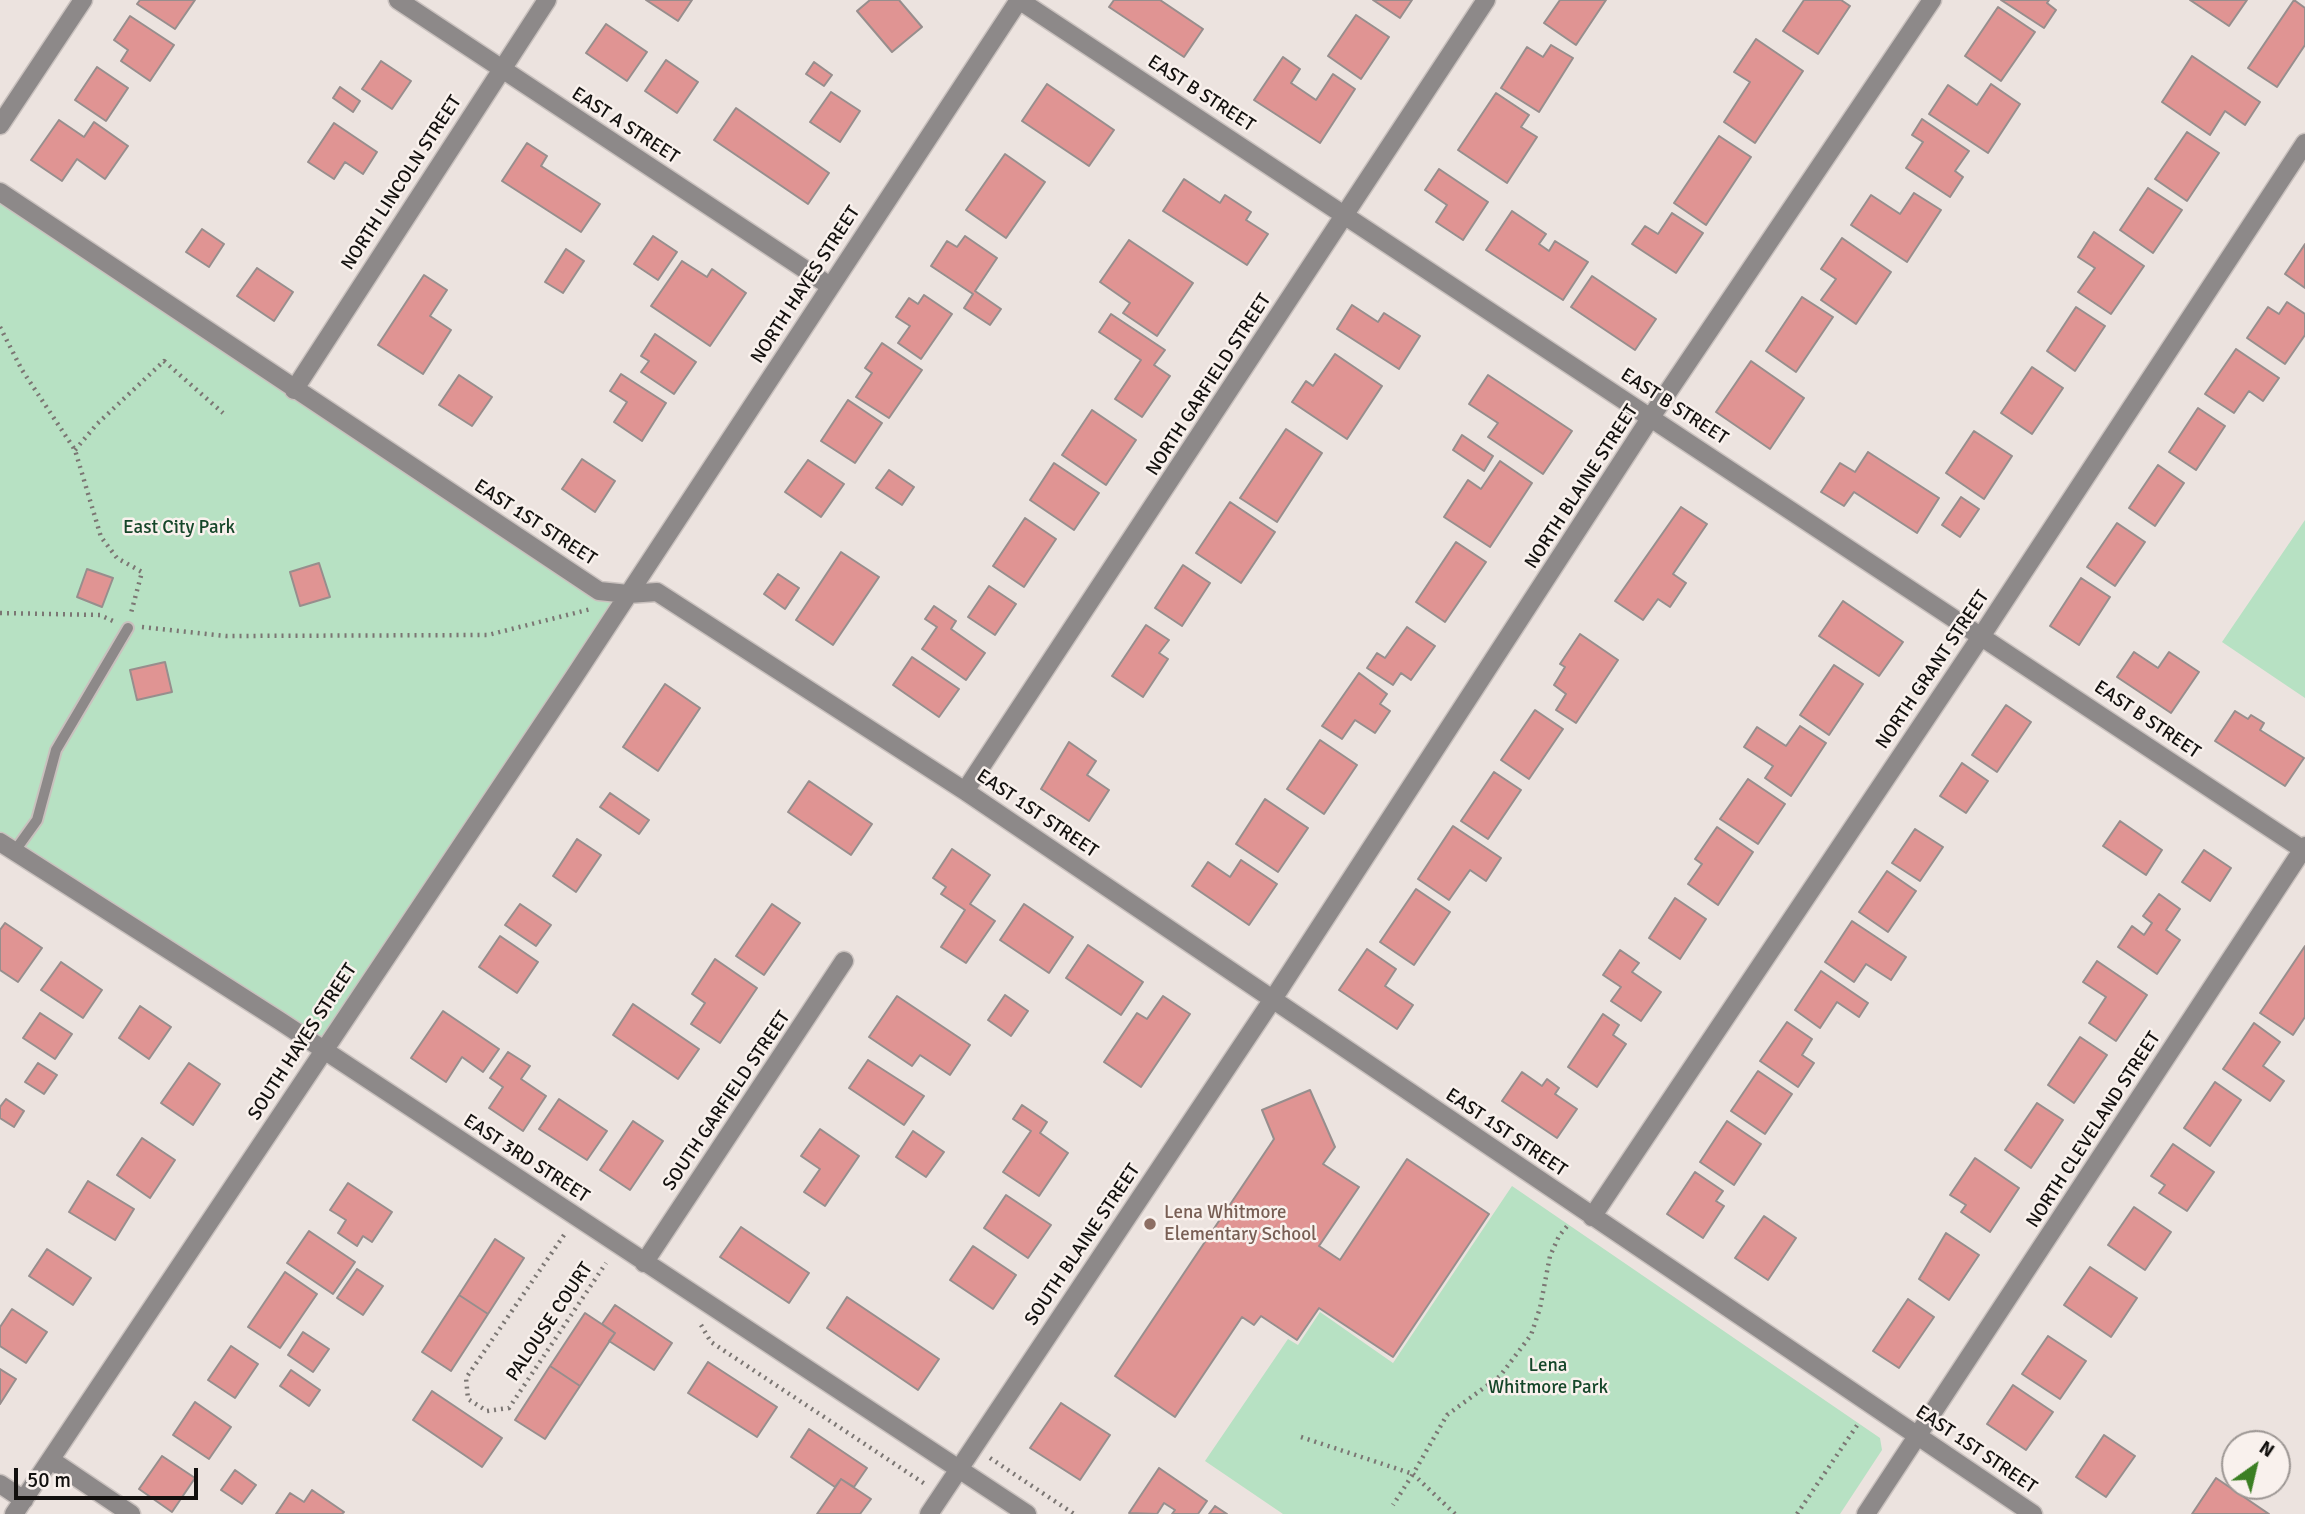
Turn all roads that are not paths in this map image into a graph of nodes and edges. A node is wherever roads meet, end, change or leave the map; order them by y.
1 (83, 0) edge
2 (398, 0) edge
3 (547, 0) edge
4 (1019, 0) edge
5 (1486, 0) edge
6 (1932, 0) edge
7 (500, 68) junction
8 (0, 125) edge
9 (2305, 143) edge
10 (0, 192) edge
11 (1345, 214) junction
12 (830, 286) junction
13 (294, 390) junction
14 (1651, 417) junction
15 (628, 594) junction
16 (128, 628) road end
17 (1982, 635) junction
18 (965, 791) junction
19 (7, 847) edge
20 (2304, 849) edge
21 (844, 961) dead end
22 (1273, 999) junction
23 (324, 1051) junction
24 (1592, 1217) junction
25 (645, 1263) junction
26 (1918, 1436) junction
27 (51, 1460) junction
28 (959, 1468) junction
29 (0, 1484) edge
30 (19, 1507) edge
31 (131, 1514) edge
32 (929, 1514) edge
33 (1027, 1514) edge
34 (1866, 1514) edge
35 (2033, 1514) edge

1 - 8 street
2 - 7 street, EAST A STREET
3 - 7 street, NORTH LINCOLN STREET
4 - 11 street, EAST B STREET
4 - 12 street, NORTH HAYES STREET
5 - 11 street, NORTH GARFIELD STREET
6 - 14 street, NORTH BLAINE STREET
7 - 12 street, EAST A STREET
7 - 13 street, NORTH LINCOLN STREET
9 - 17 street, NORTH GRANT STREET
10 - 13 street, EAST 1ST STREET
11 - 14 street, EAST B STREET
11 - 18 street, NORTH GARFIELD STREET
12 - 15 street, NORTH HAYES STREET
13 - 15 street, EAST 1ST STREET
14 - 17 street, EAST B STREET
14 - 22 street, NORTH BLAINE STREET
15 - 18 street, EAST 1ST STREET
15 - 23 street, SOUTH HAYES STREET
16 - 19 lane
17 - 20 street, EAST B STREET
17 - 24 street, NORTH GRANT STREET
18 - 22 street, EAST 1ST STREET
19 - 23 street, EAST 3RD STREET
20 - 26 street, NORTH CLEVELAND STREET
21 - 25 street, SOUTH GARFIELD STREET
22 - 24 street, EAST 1ST STREET
22 - 28 street, SOUTH BLAINE STREET
23 - 25 street, EAST 3RD STREET
23 - 27 street, SOUTH HAYES STREET
24 - 26 street, EAST 1ST STREET
25 - 28 street, EAST 3RD STREET
26 - 34 street, NORTH CLEVELAND STREET
26 - 35 street, EAST 1ST STREET
27 - 30 street, SOUTH HAYES STREET
27 - 31 street
28 - 32 street, SOUTH BLAINE STREET
28 - 33 street, EAST 3RD STREET
29 - 30 street

